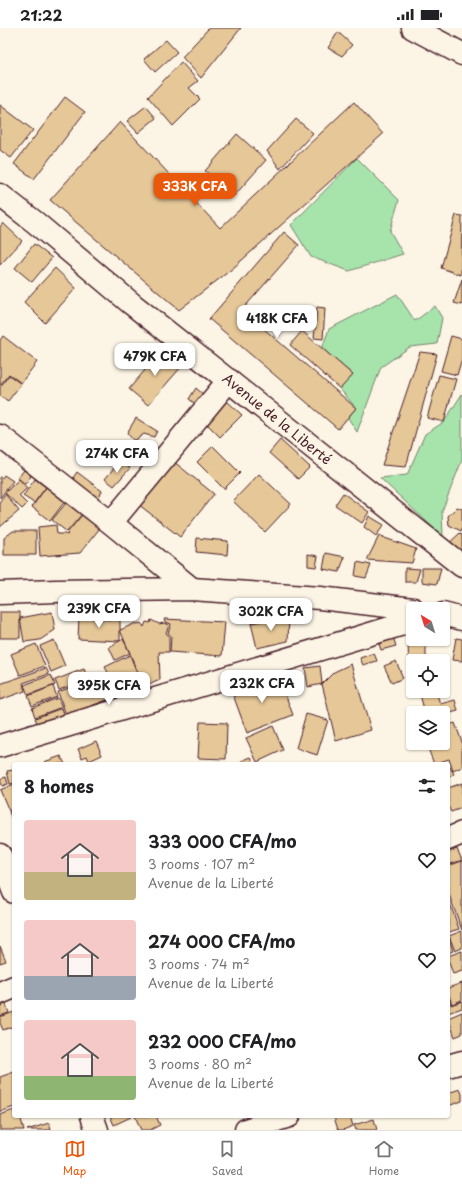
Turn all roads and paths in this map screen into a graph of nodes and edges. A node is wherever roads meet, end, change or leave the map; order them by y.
1 (413, 28) edge
2 (462, 54) edge
3 (0, 195) edge
4 (228, 380) junction
5 (0, 436) edge
6 (111, 523) junction
7 (462, 566) edge
8 (192, 589) junction
9 (0, 593) edge
10 (406, 608) edge
11 (450, 616) edge
12 (462, 619) edge
13 (406, 623) edge
14 (0, 746) edge
15 (462, 833) edge
16 (450, 838) edge
17 (0, 855) edge
18 (12, 887) edge
19 (12, 988) edge
20 (0, 993) edge
21 (462, 1062) edge
22 (450, 1065) edge
23 (93, 1118) edge
24 (283, 1118) edge
25 (97, 1130) edge
26 (246, 1130) edge

1 - 2 street
3 - 4 street, Avenue de la Liberté
4 - 6 street
4 - 7 street, Avenue de la Liberté
5 - 6 street
6 - 8 street
8 - 9 street
8 - 10 street
11 - 12 street
13 - 14 street
15 - 16 street
17 - 18 street
19 - 20 street
21 - 22 street
23 - 25 street
24 - 26 street

